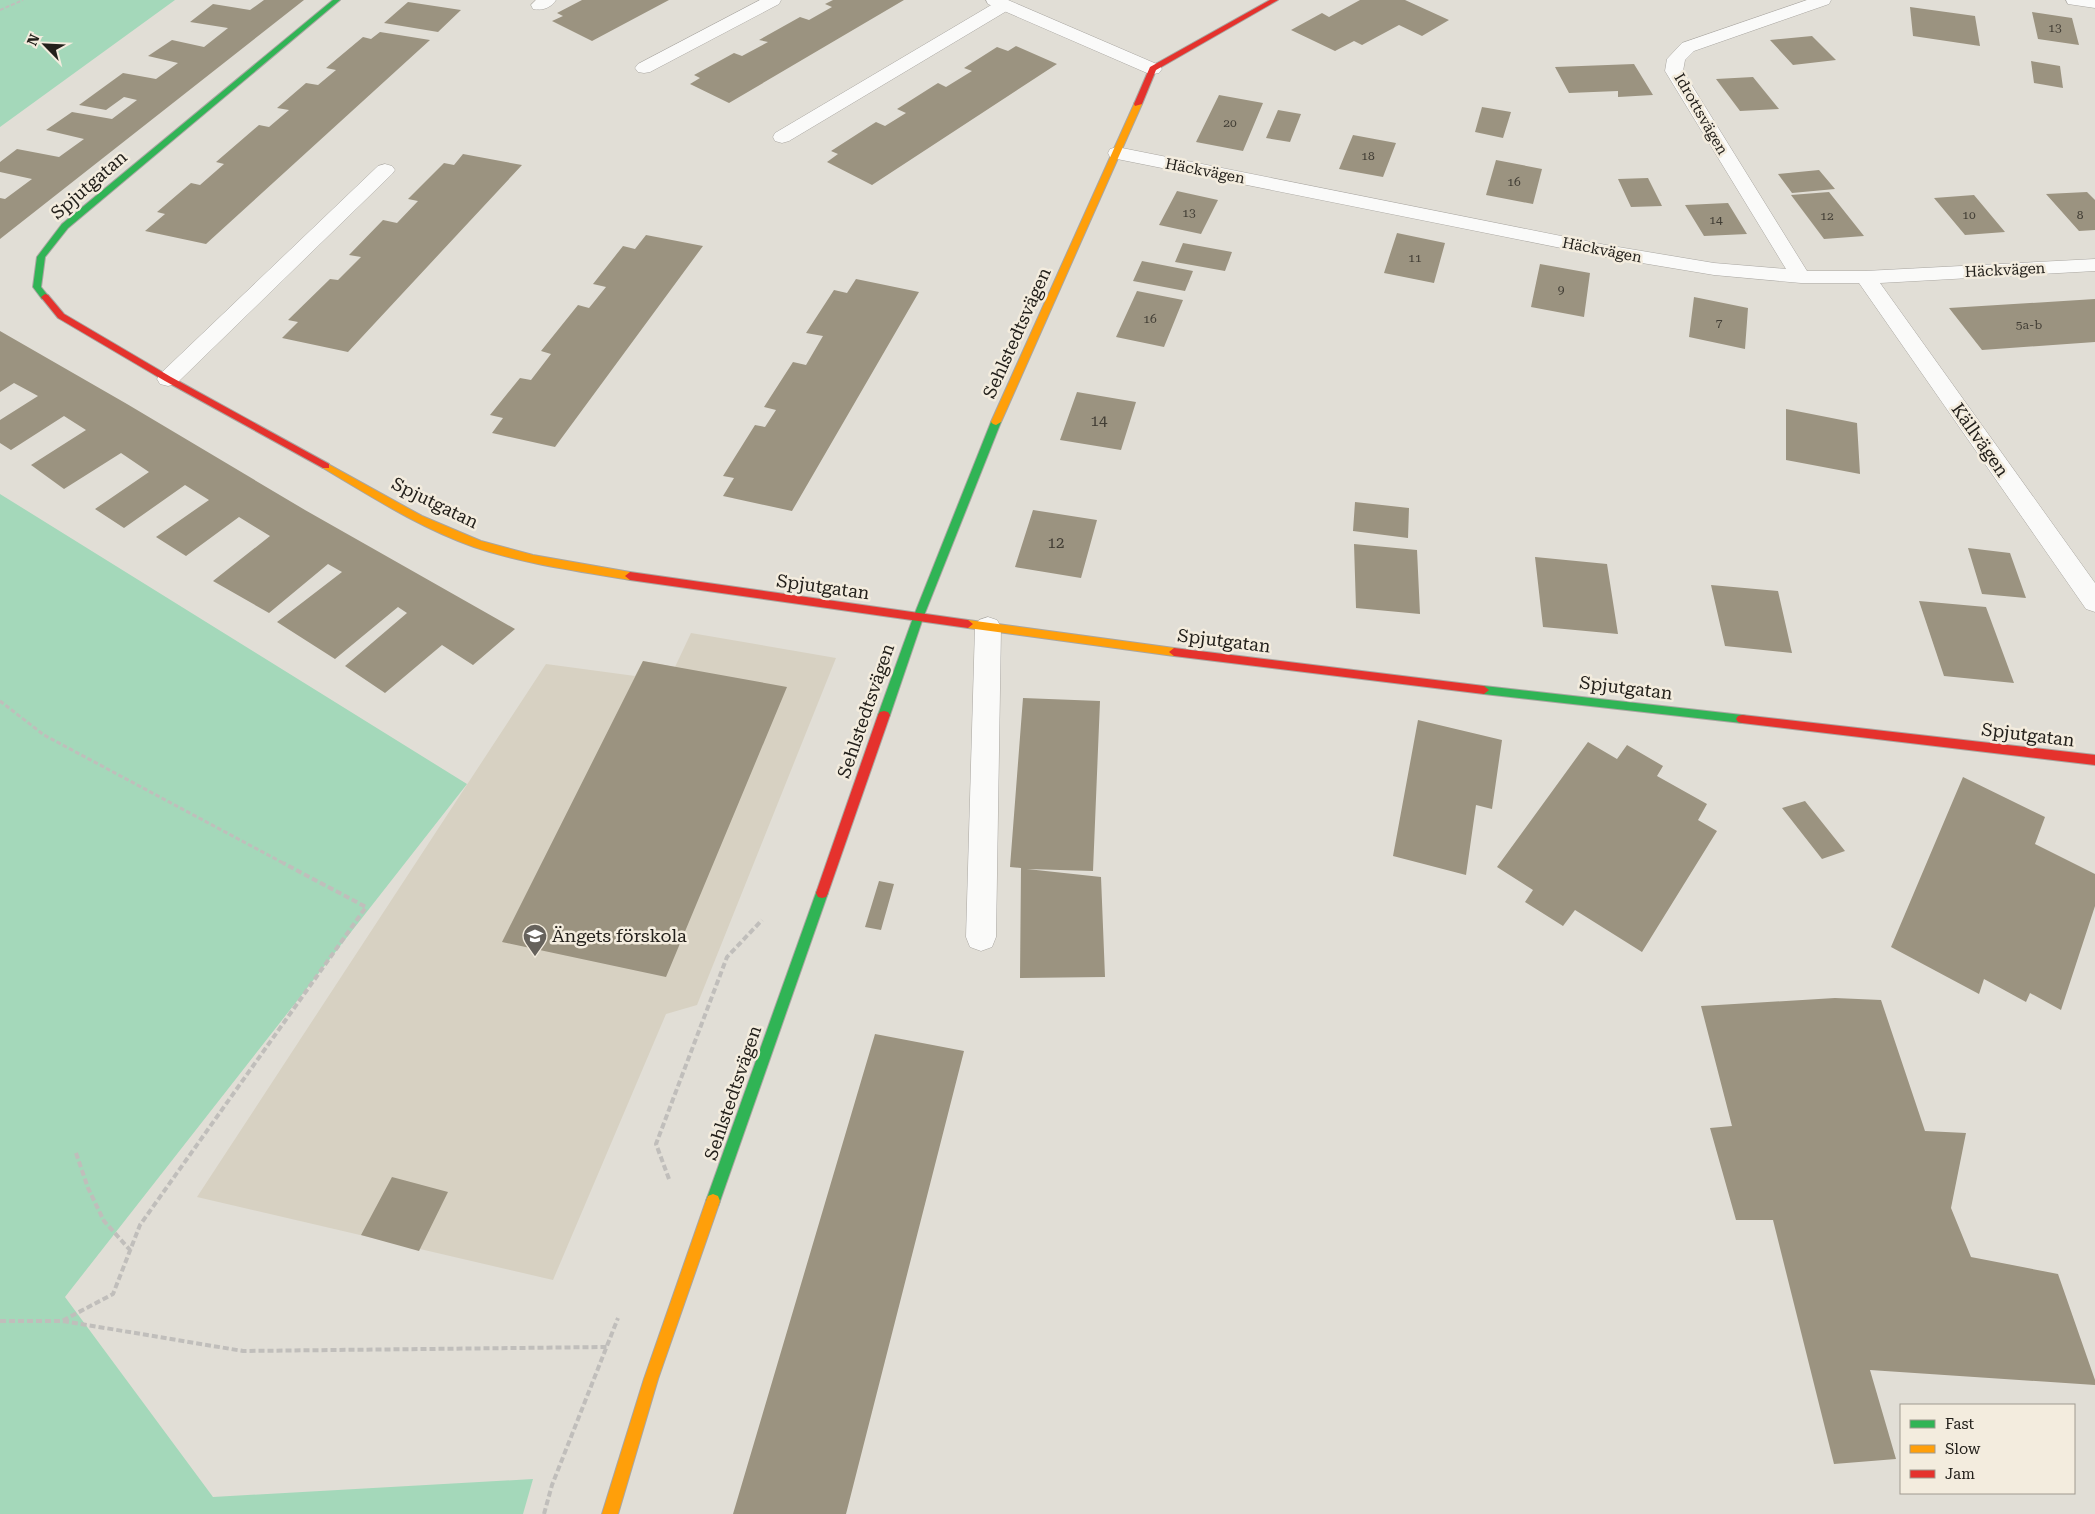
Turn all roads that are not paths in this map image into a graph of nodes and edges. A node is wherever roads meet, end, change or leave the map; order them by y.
1 (337, 0) edge
2 (773, 0) edge
3 (1275, 0) edge
4 (1823, 0) edge
5 (2074, 0) edge
6 (999, 2) edge
7 (2095, 3) edge
8 (644, 68) dead end
9 (1153, 68) junction
10 (782, 137) dead end
11 (1117, 153) junction
12 (385, 170) dead end
13 (2095, 265) edge
14 (1801, 277) junction
15 (1866, 277) junction
16 (168, 379) junction
17 (2095, 602) edge
18 (918, 618) junction
19 (988, 627) junction
20 (2095, 760) edge
21 (981, 937) dead end
22 (610, 1514) edge

1 - 16 street, Spjutgatan
2 - 8 street
3 - 9 street
4 - 14 street, Idrottsvägen
5 - 7 street
6 - 9 street
6 - 10 street
9 - 11 street, Sehlstedtsvägen
11 - 14 street, Häckvägen
11 - 18 street, Sehlstedtsvägen
12 - 16 street
13 - 15 street, Häckvägen
14 - 15 street, Häckvägen
15 - 17 street, Källvägen
16 - 18 street, Spjutgatan
18 - 19 street, Spjutgatan
18 - 22 street, Sehlstedtsvägen
19 - 20 street, Spjutgatan
19 - 21 street

